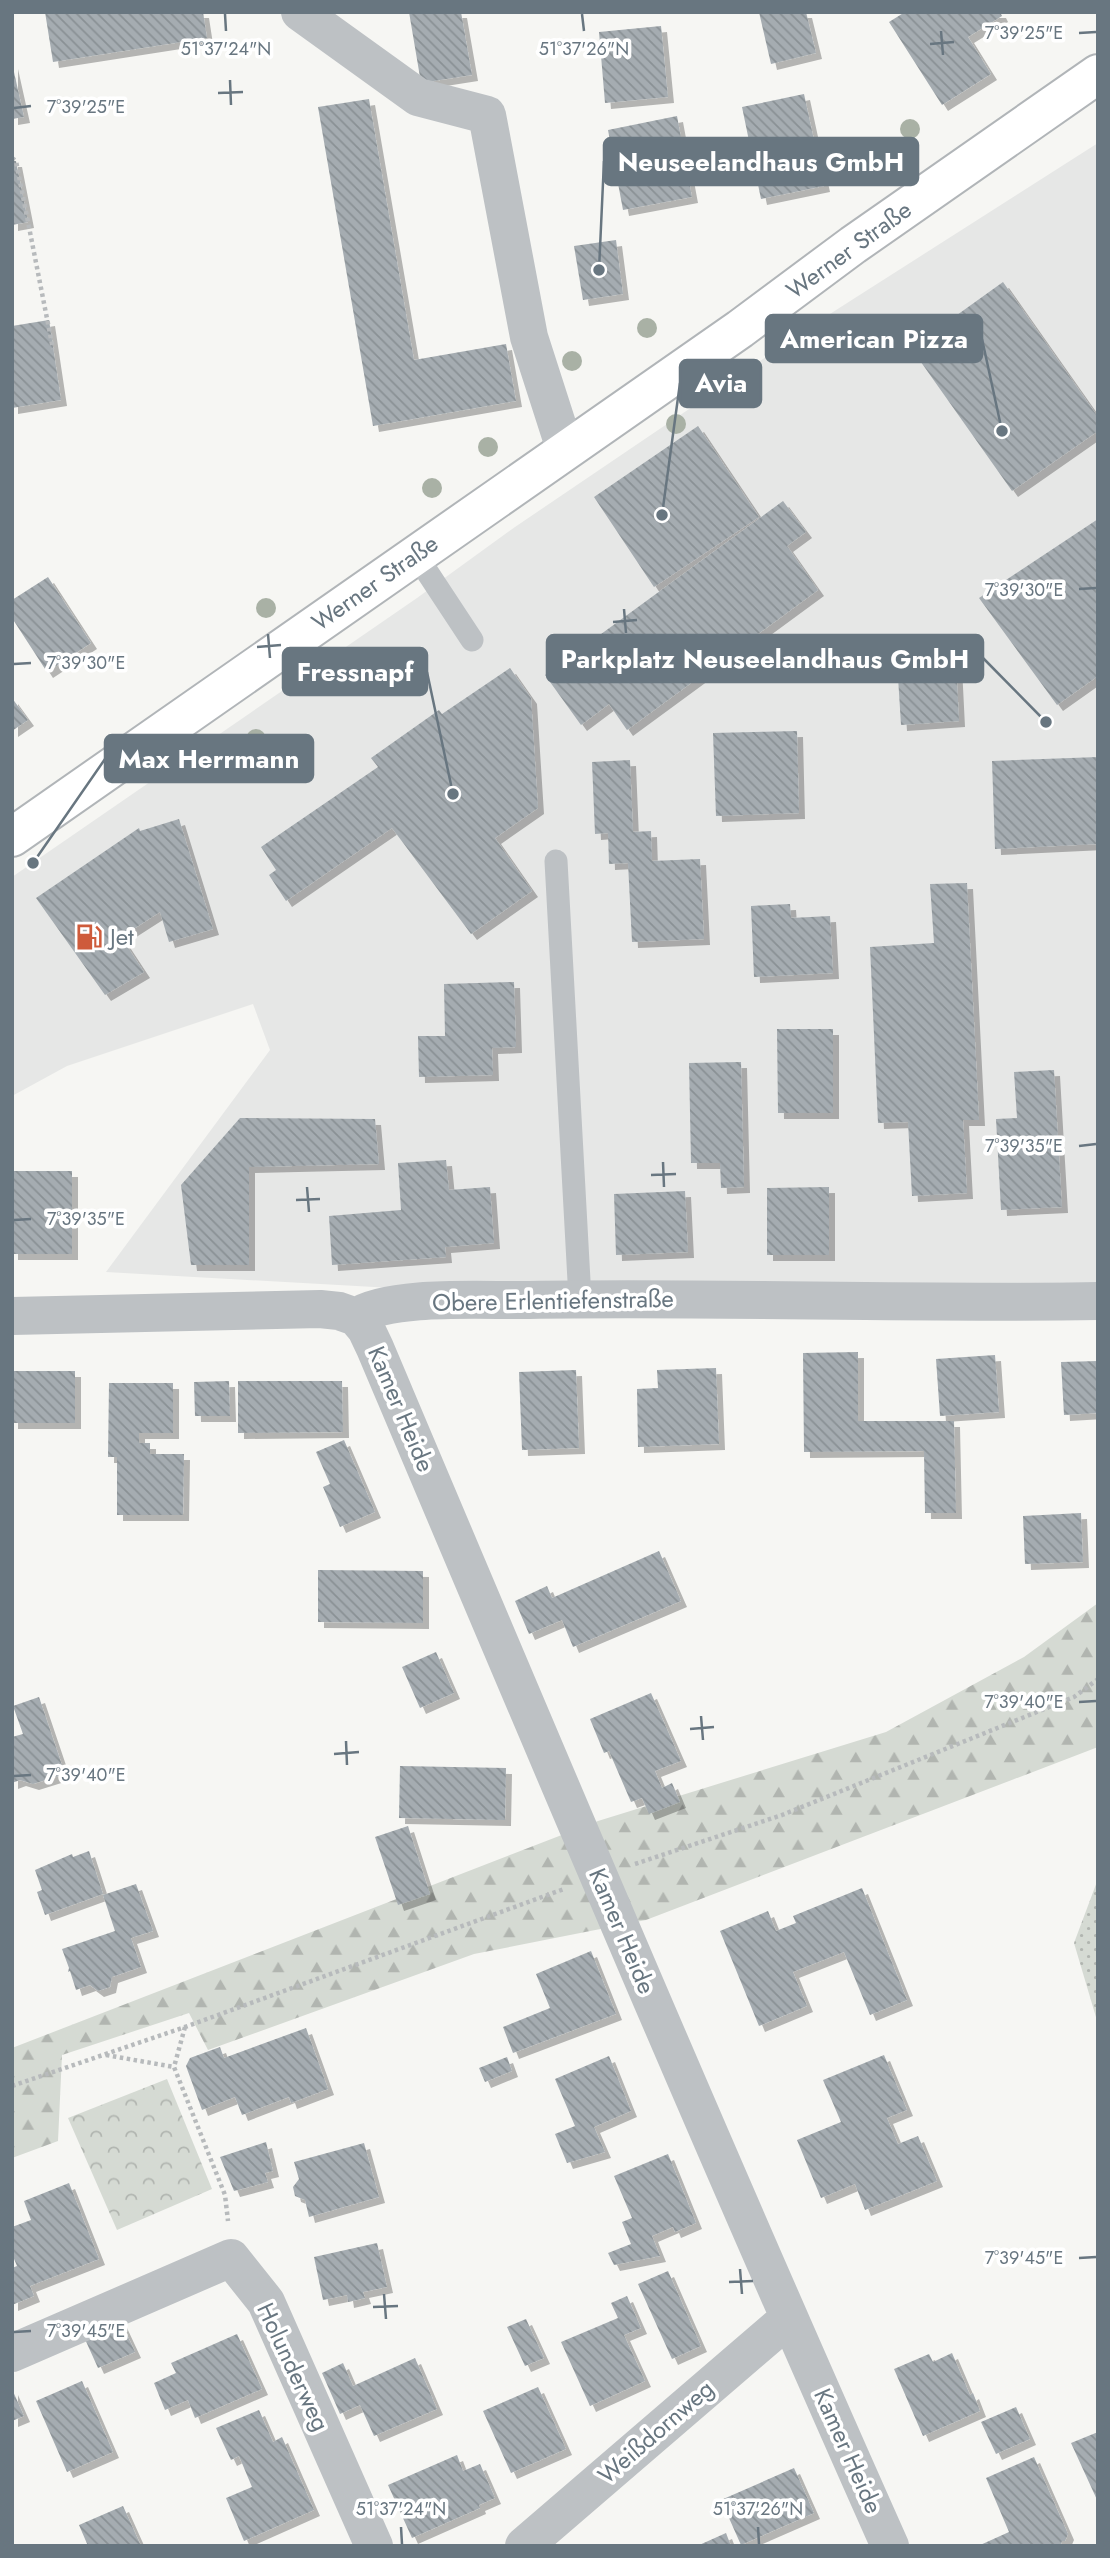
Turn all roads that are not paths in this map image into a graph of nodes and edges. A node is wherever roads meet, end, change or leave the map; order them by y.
1 (300, 12) edge
2 (1098, 74) edge
3 (565, 449) junction
4 (416, 555) junction
5 (472, 640) dead end
6 (12, 837) edge
7 (556, 861) dead end
8 (580, 1299) junction
9 (1098, 1301) edge
10 (12, 1316) edge
11 (356, 1317) junction
12 (789, 2318) junction
13 (12, 2353) edge
14 (374, 2546) edge
15 (524, 2546) edge
16 (890, 2546) edge

1 - 3 street
2 - 3 main road, Werner Straße
3 - 4 main road, Werner Straße
4 - 5 lane
4 - 6 main road, Werner Straße
7 - 8 lane
8 - 9 street, Obere Erlentiefenstraße
8 - 11 street, Obere Erlentiefenstraße
10 - 11 street
11 - 12 street, Kamer Heide
12 - 15 street, Weißdornweg
12 - 16 street, Kamer Heide
13 - 14 street, Holunderweg

